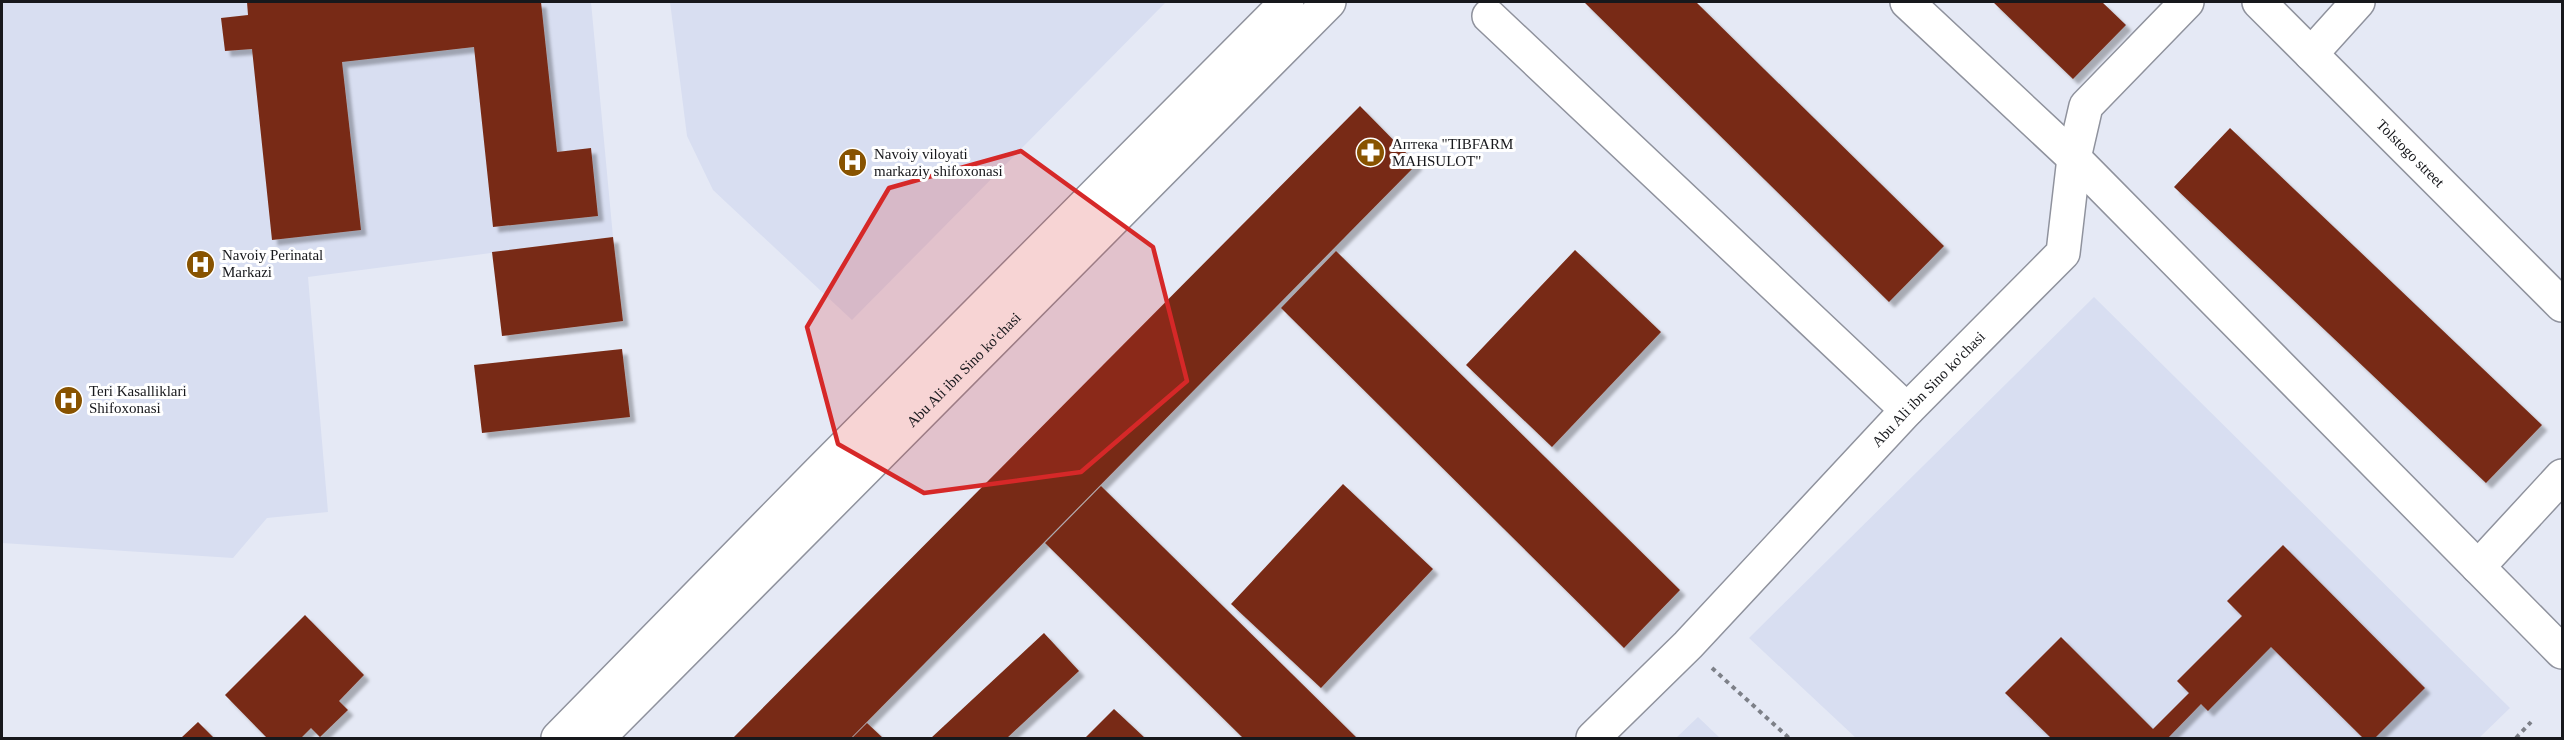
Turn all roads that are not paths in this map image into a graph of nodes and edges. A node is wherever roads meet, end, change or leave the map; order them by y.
1 (1287, 2) edge
2 (1329, 2) edge
3 (1907, 2) edge
4 (2187, 2) edge
5 (2259, 2) edge
6 (2358, 2) edge
7 (1489, 15) dead end
8 (2311, 54) junction
9 (2074, 158) junction
10 (2562, 305) edge
11 (1907, 410) junction
12 (2562, 476) edge
13 (2478, 567) junction
14 (2562, 652) edge
15 (558, 738) edge
16 (598, 738) edge
17 (1593, 738) edge

1 - 15 street, Abu Ali ibn Sino ko'chasi
2 - 16 street, Abu Ali ibn Sino ko'chasi
3 - 9 street
4 - 9 street, Abu Ali ibn Sino ko'chasi
5 - 8 street, Tolstogo street
6 - 8 street
7 - 11 street
8 - 10 street, Tolstogo street
9 - 11 street, Abu Ali ibn Sino ko'chasi
9 - 13 street
11 - 17 street, Abu Ali ibn Sino ko'chasi
12 - 13 street
13 - 14 street

